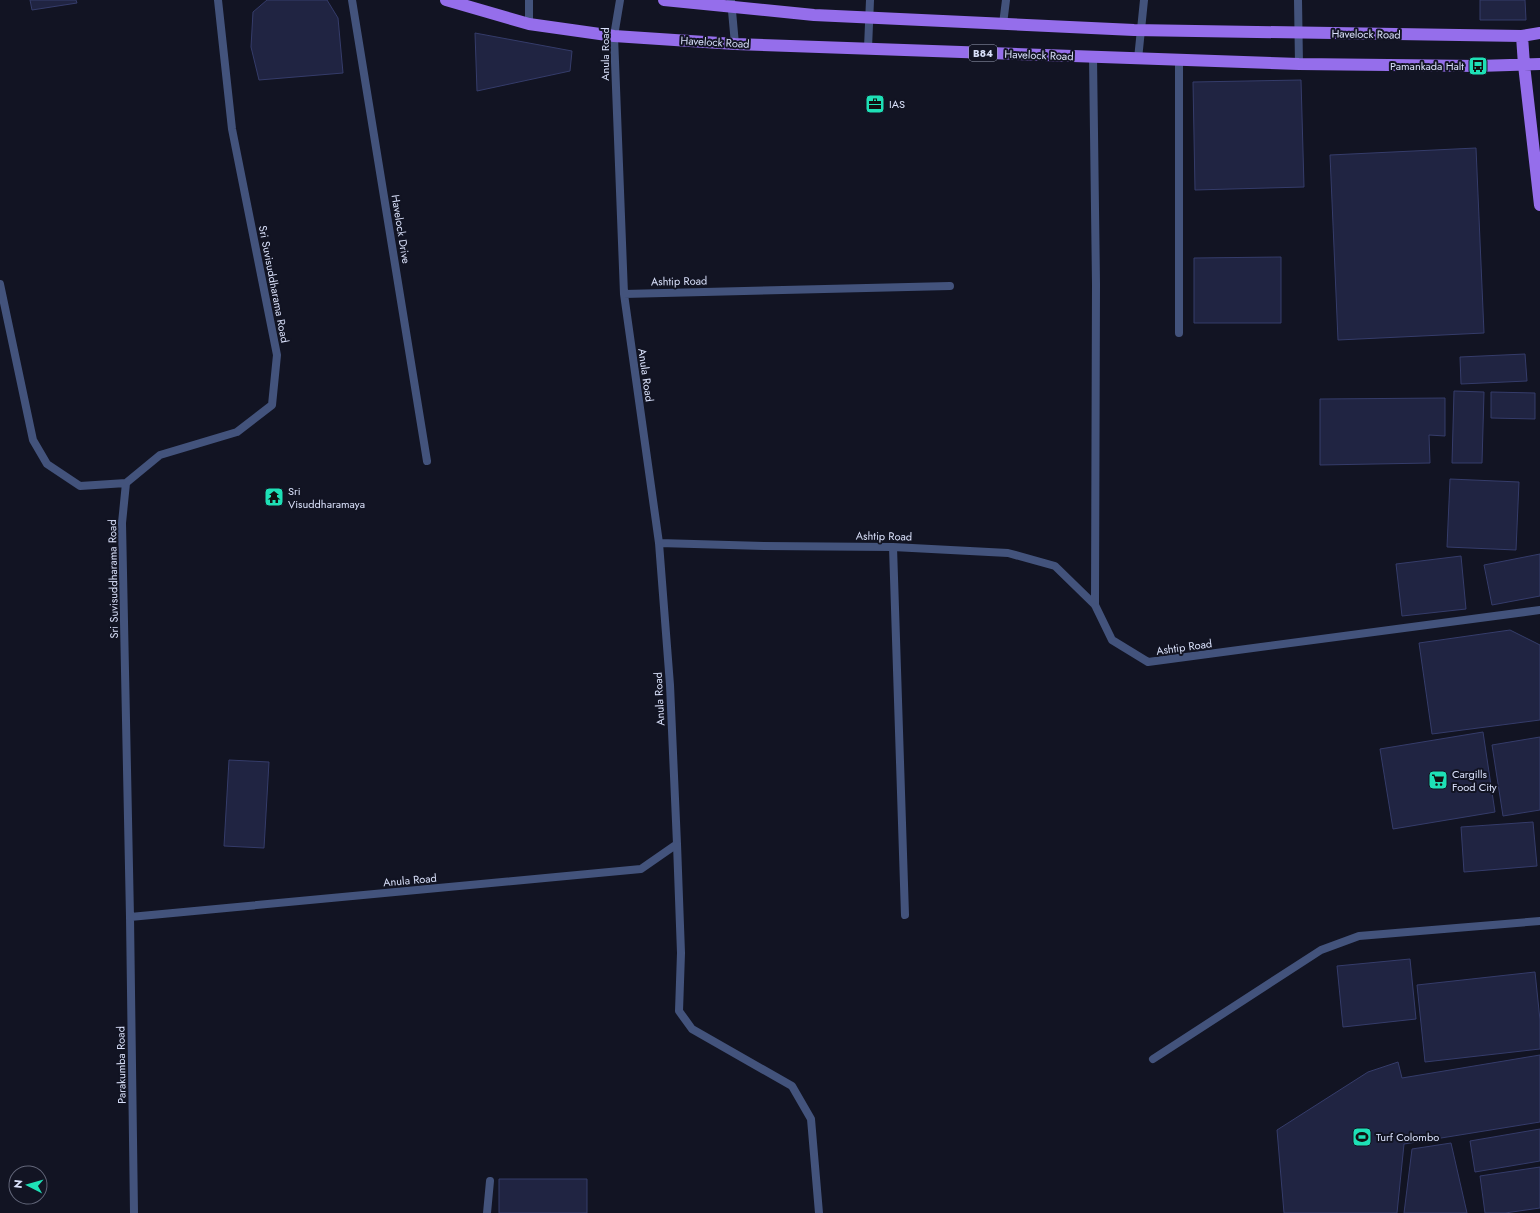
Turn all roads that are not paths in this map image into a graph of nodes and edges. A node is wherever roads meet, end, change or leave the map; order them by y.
1 (218, 0) edge
2 (352, 0) edge
3 (446, 0) edge
4 (529, 0) edge
5 (620, 0) edge
6 (664, 0) edge
7 (870, 0) edge
8 (1006, 0) edge
9 (1144, 0) edge
10 (1298, 0) edge
11 (731, 3) edge
12 (869, 17) junction
13 (528, 24) junction
14 (1003, 24) junction
15 (1141, 30) junction
16 (1299, 33) junction
17 (1540, 33) edge
18 (614, 36) junction
19 (1522, 36) junction
20 (735, 44) junction
21 (868, 48) junction
22 (1093, 57) junction
23 (1138, 59) junction
24 (1179, 59) junction
25 (1299, 64) junction
26 (1540, 64) edge
27 (1524, 65) junction
28 (1540, 205) edge
29 (0, 284) edge
30 (950, 286) dead end
31 (624, 294) junction
32 (1179, 333) dead end
33 (428, 461) dead end
34 (126, 483) junction
35 (659, 543) junction
36 (893, 547) junction
37 (1095, 605) junction
38 (1540, 610) edge
39 (677, 844) junction
40 (905, 915) dead end
41 (130, 917) junction
42 (1540, 920) edge
43 (1153, 1059) dead end
44 (490, 1181) dead end
45 (134, 1213) edge
46 (487, 1213) edge
47 (819, 1213) edge

1 - 34 street, Sri Suvisuddharama Road
2 - 33 street, Havelock Drive
3 - 13 main road, Havelock Road / B84
4 - 13 street
5 - 18 street, Anula Road
6 - 11 main road, Havelock Road
7 - 12 street
8 - 14 street
9 - 15 street
10 - 16 street
11 - 12 main road, Havelock Road
11 - 20 street
12 - 14 main road, Havelock Road
12 - 21 street
13 - 18 main road, Havelock Road / B84
14 - 15 main road, Havelock Road
15 - 16 main road, Havelock Road
15 - 23 street
16 - 19 main road, Havelock Road
16 - 25 street
17 - 19 main road, Havelock Road
18 - 20 main road, Havelock Road / B84
18 - 31 street, Anula Road
19 - 27 main road
20 - 21 main road, Havelock Road / B84
21 - 22 main road, Havelock Road / B84
22 - 23 main road, Havelock Road / B84
22 - 37 street
23 - 24 main road, Havelock Road / B84
24 - 25 main road, Havelock Road / B84
24 - 32 street
25 - 27 main road, Havelock Road / B84
26 - 27 main road, Havelock Road / B84
27 - 28 main road
29 - 34 street
30 - 31 street, Ashtip Road
31 - 35 street, Anula Road
34 - 41 street, Sri Suvisuddharama Road
35 - 36 street, Ashtip Road
35 - 39 street, Anula Road
36 - 37 street, Ashtip Road
36 - 40 street
37 - 38 street, Ashtip Road
39 - 41 street, Anula Road
39 - 47 street
41 - 45 street, Parakumba Road
42 - 43 street
44 - 46 street

